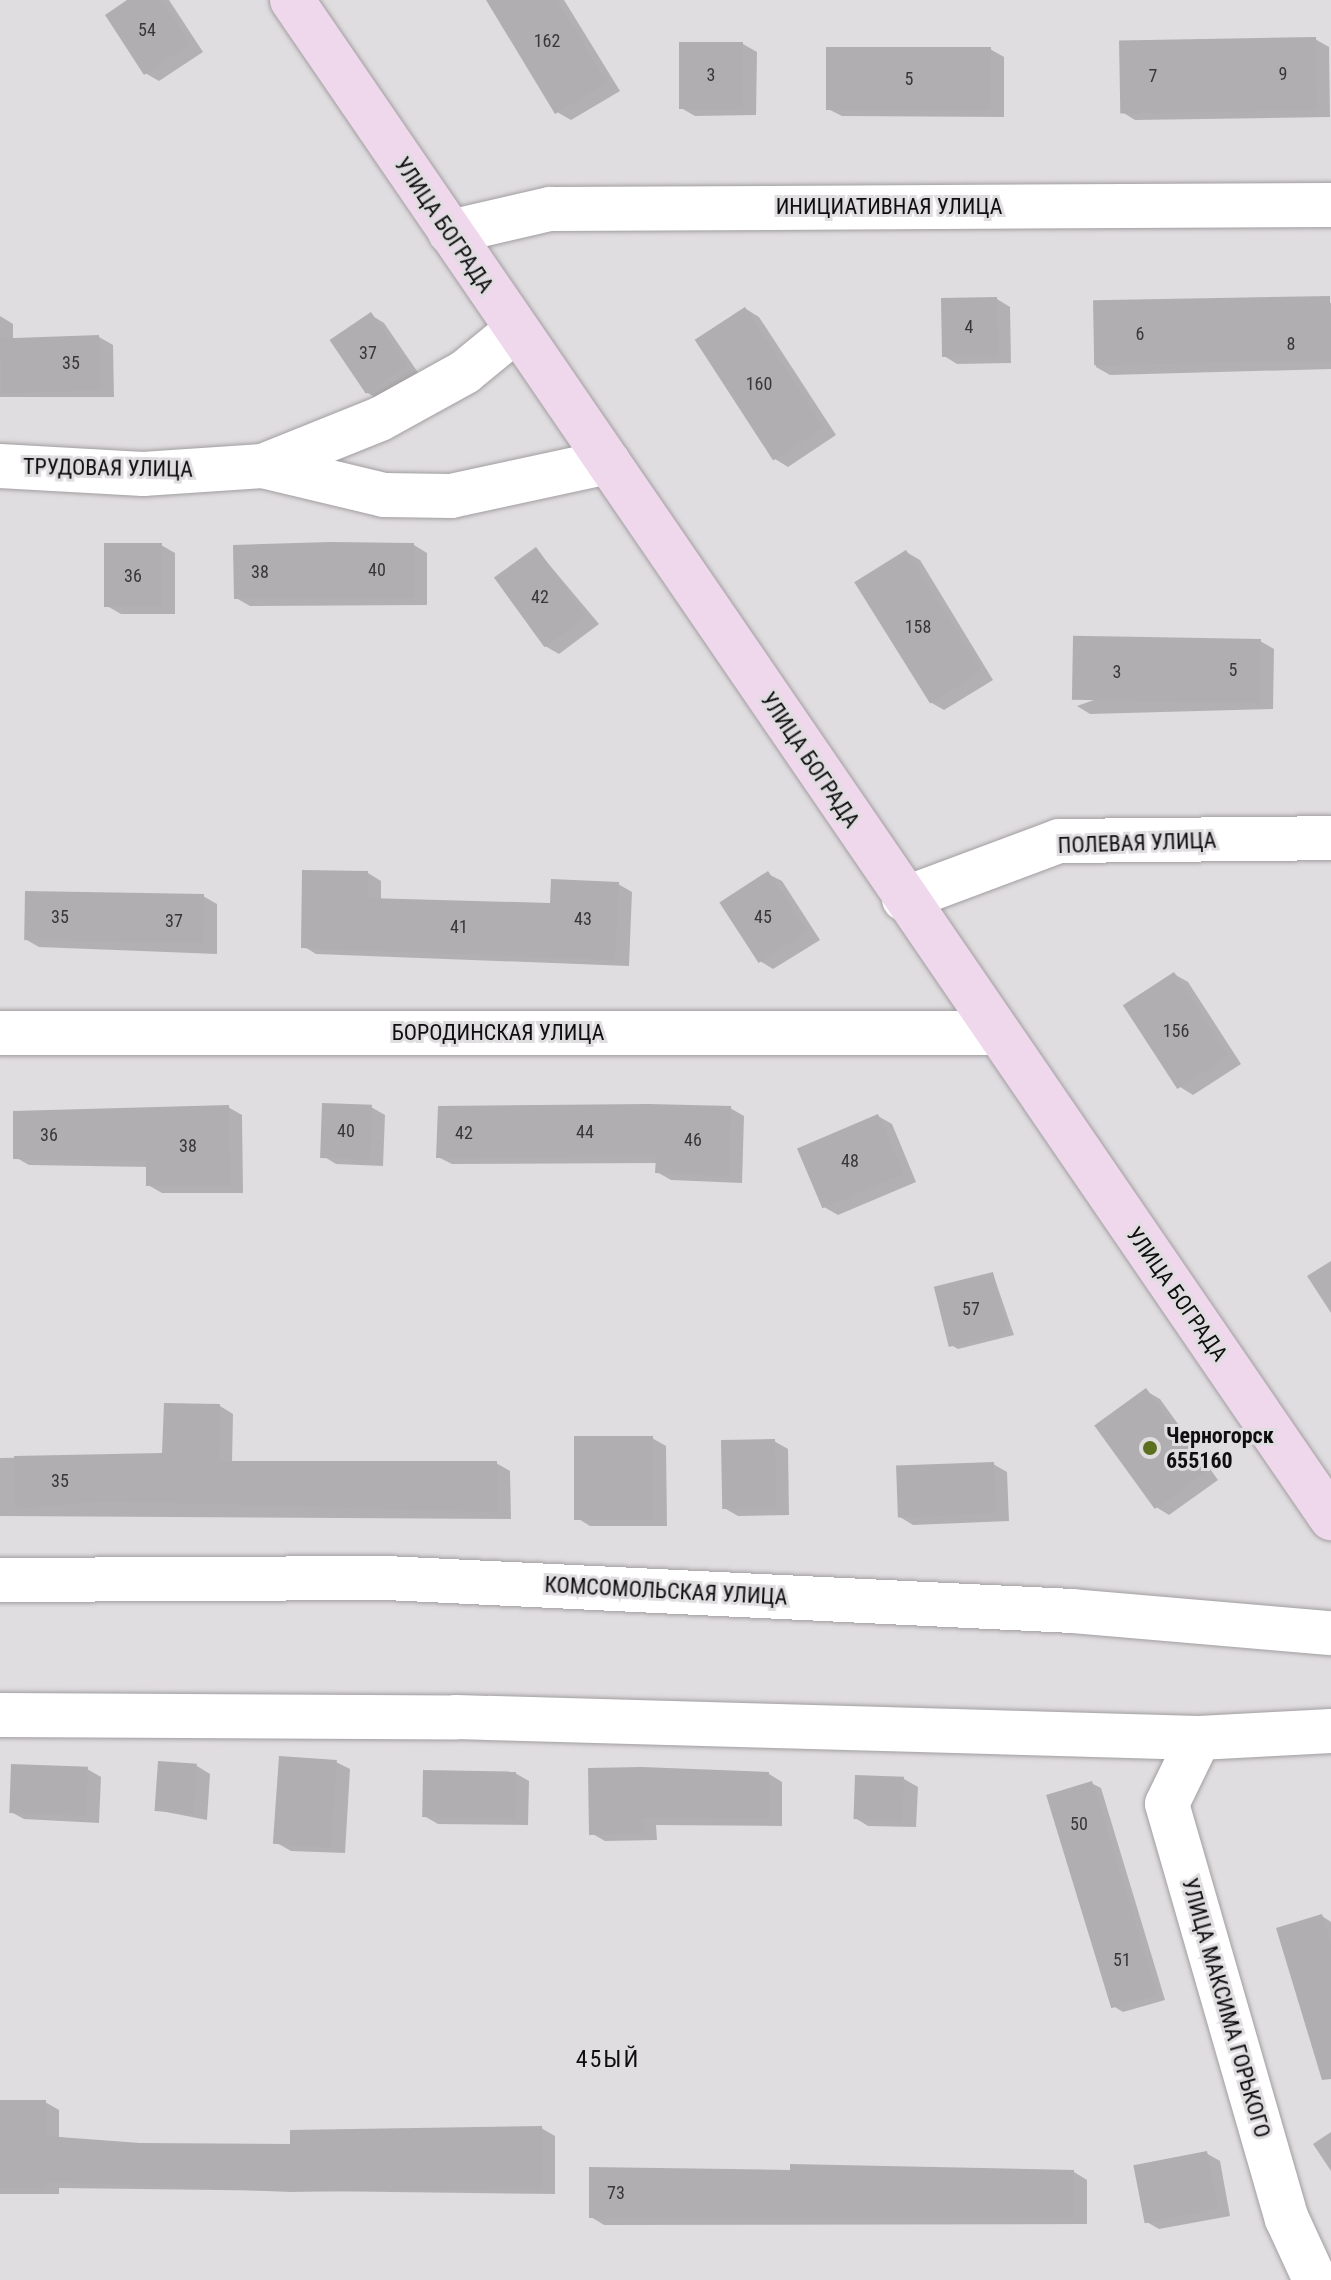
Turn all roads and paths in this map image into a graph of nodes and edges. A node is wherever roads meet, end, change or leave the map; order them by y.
1 (292, 0) edge
2 (1331, 205) edge
3 (450, 232) junction
4 (515, 331) junction
5 (608, 462) junction
6 (0, 466) edge
7 (263, 466) junction
8 (1331, 838) edge
9 (904, 899) junction
10 (0, 1033) edge
11 (996, 1033) junction
12 (1331, 1518) edge
13 (0, 1580) edge
14 (1331, 1633) edge
15 (0, 1715) edge
16 (1331, 1731) edge
17 (1199, 1738) junction
18 (1315, 2280) edge

1 - 3 main road, УЛИЦА БОГРАДА
2 - 3 street, ИНИЦИАТИВНАЯ УЛИЦА
3 - 4 main road, УЛИЦА БОГРАДА
4 - 5 main road, УЛИЦА БОГРАДА
4 - 7 street, ТРУДОВАЯ УЛИЦА
5 - 7 street, ТРУДОВАЯ УЛИЦА
5 - 9 main road, УЛИЦА БОГРАДА
6 - 7 street, ТРУДОВАЯ УЛИЦА
8 - 9 street, ПОЛЕВАЯ УЛИЦА
9 - 11 main road, УЛИЦА БОГРАДА
10 - 11 street, БОРОДИНСКАЯ УЛИЦА
11 - 12 main road, УЛИЦА БОГРАДА
13 - 14 street, КОМСОМОЛЬСКАЯ УЛИЦА
15 - 17 street
16 - 17 street
17 - 18 street, УЛИЦА МАКСИМА ГОРЬКОГО

